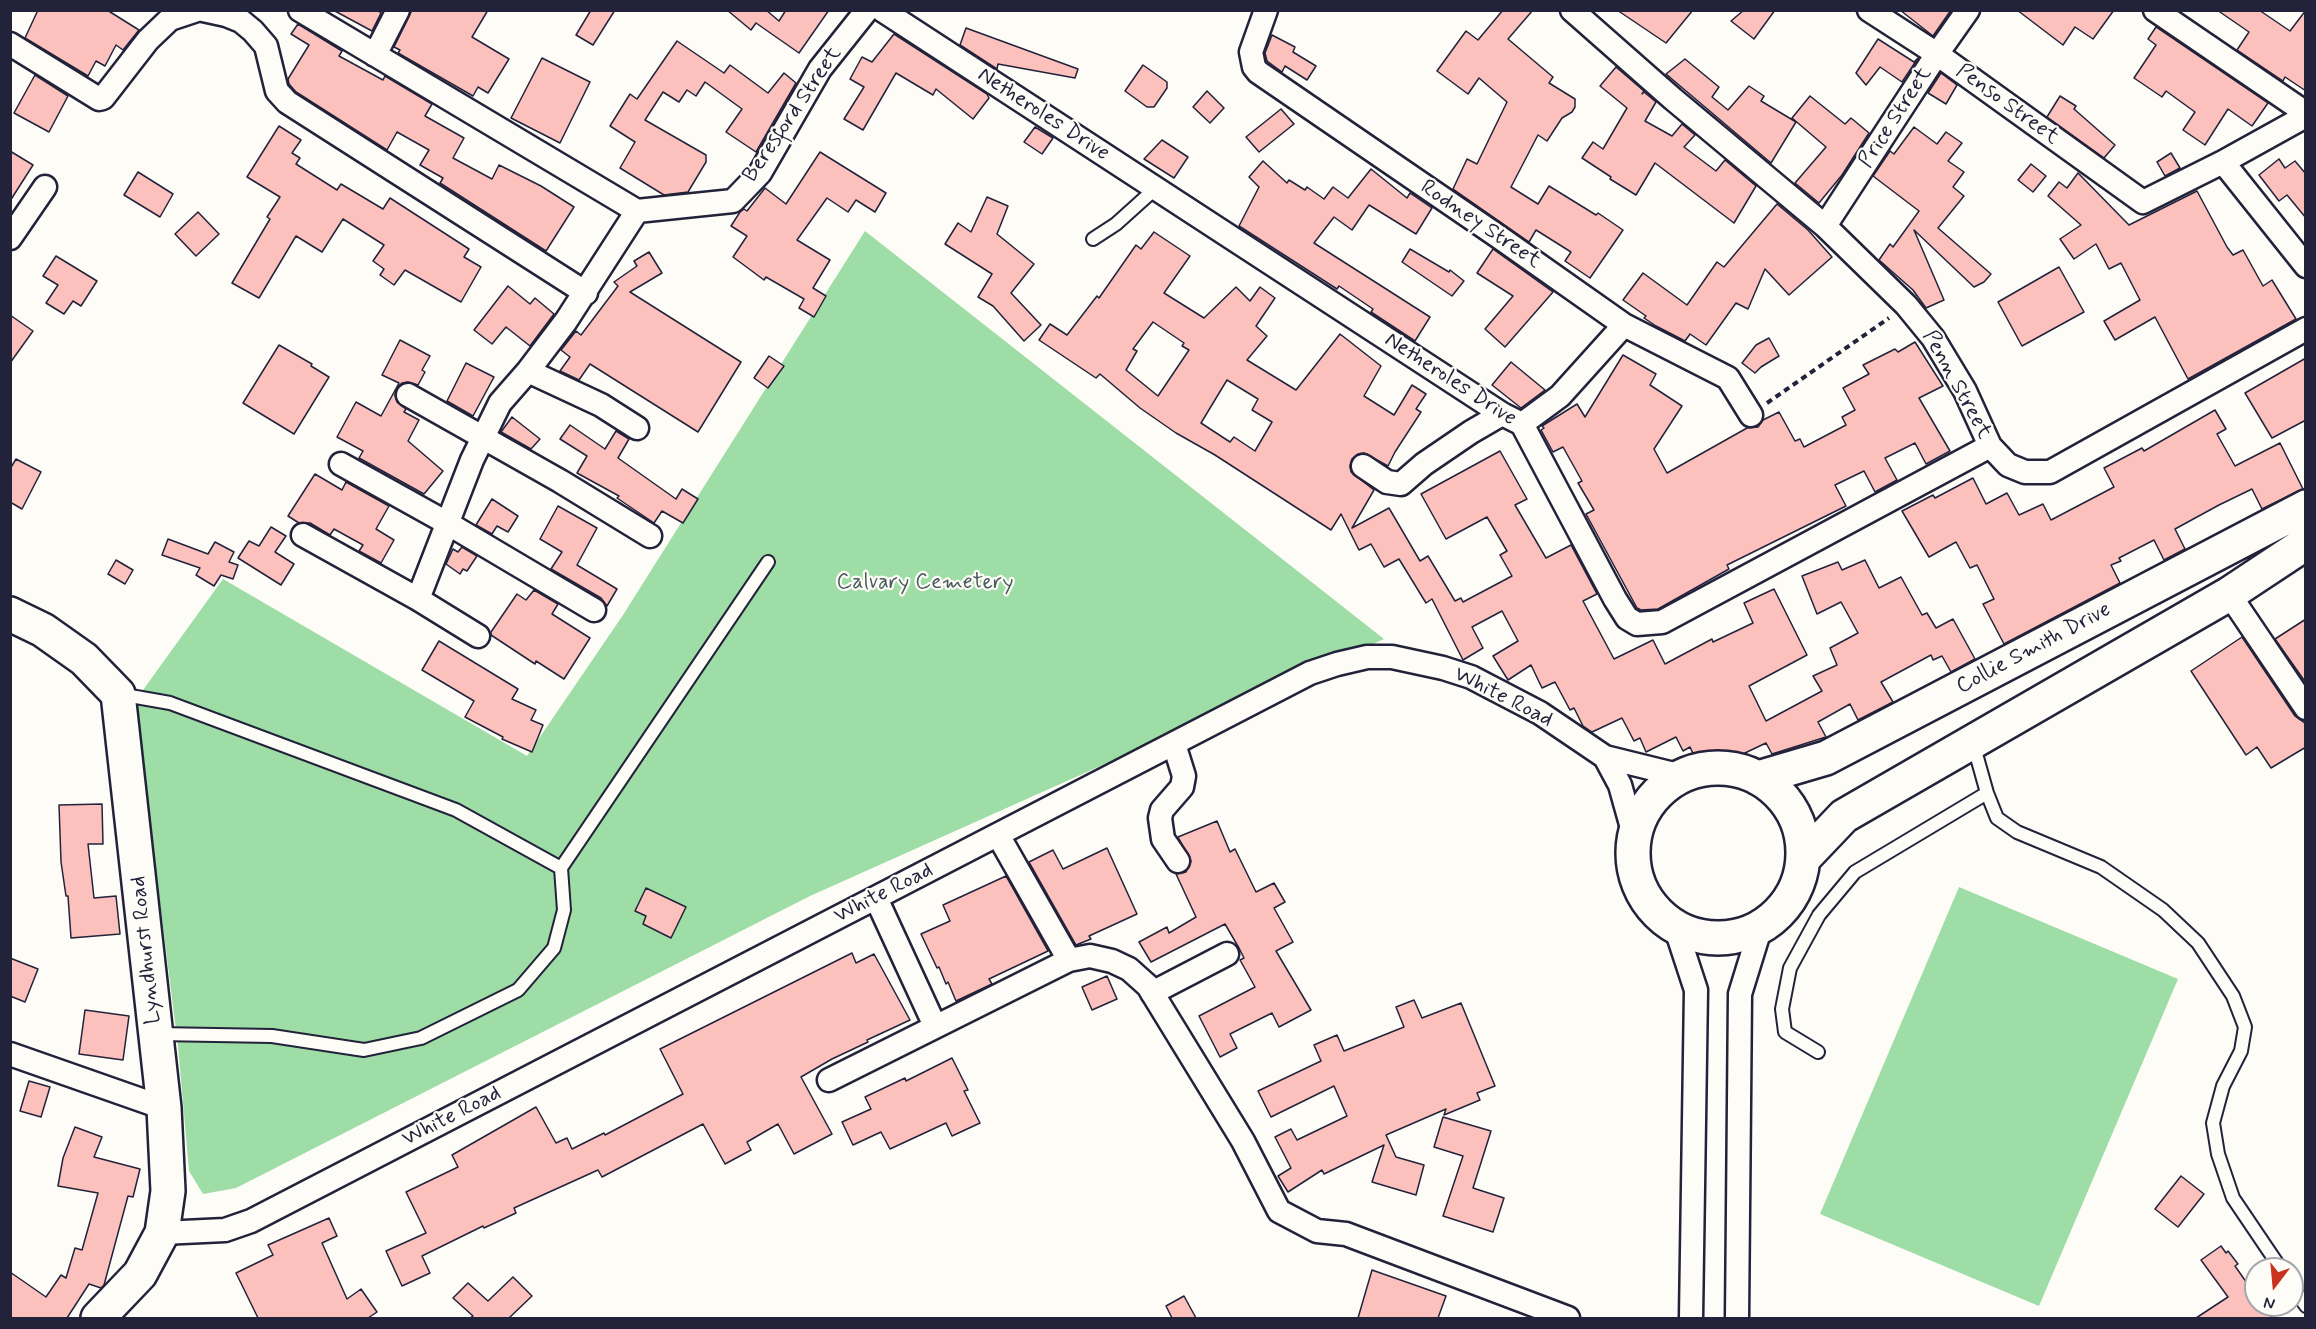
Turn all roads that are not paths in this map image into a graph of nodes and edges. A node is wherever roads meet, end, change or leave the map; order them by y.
1 (197, 10) edge
2 (203, 10) edge
3 (300, 10) edge
4 (398, 10) edge
5 (867, 10) edge
6 (882, 10) edge
7 (1266, 10) edge
8 (1572, 10) edge
9 (1869, 10) edge
10 (1968, 10) edge
11 (2155, 10) edge
12 (243, 16) edge
13 (10, 44) edge
14 (1936, 54) junction
15 (375, 55) junction
16 (2306, 114) edge
17 (2223, 162) junction
18 (45, 187) dead end
19 (1156, 188) junction
20 (637, 211) junction
21 (1825, 226) junction
22 (10, 238) edge
23 (1093, 239) dead end
24 (2306, 266) edge
25 (586, 293) junction
26 (1624, 325) junction
27 (2306, 329) edge
28 (528, 371) junction
29 (408, 395) dead end
30 (1751, 415) road end
31 (1512, 419) junction
32 (637, 428) dead end
33 (483, 438) junction
34 (1990, 446) junction
35 (341, 464) dead end
36 (1363, 466) dead end
37 (2306, 507) edge
38 (447, 523) junction
39 (303, 535) dead end
40 (650, 536) dead end
41 (2306, 543) edge
42 (768, 562) dead end
43 (2229, 594) junction
44 (418, 599) junction
45 (594, 610) dead end
46 (10, 614) edge
47 (478, 636) dead end
48 (118, 694) junction
49 (2306, 708) edge
50 (1972, 741) junction
51 (1174, 744) junction
52 (1605, 757) junction
53 (1682, 776) junction
54 (1758, 778) junction
55 (1987, 793) junction
56 (998, 835) junction
57 (1634, 835) junction
58 (1803, 859) junction
59 (1178, 861) dead end
60 (561, 868) junction
61 (876, 898) junction
62 (1675, 926) junction
63 (1761, 926) junction
64 (1227, 954) dead end
65 (1069, 960) junction
66 (1152, 993) junction
67 (935, 1026) junction
68 (156, 1034) junction
69 (1818, 1052) dead end
70 (10, 1054) edge
71 (829, 1080) dead end
72 (164, 1108) junction
73 (162, 1233) junction
74 (2272, 1257) edge
75 (98, 1318) edge
76 (1568, 1318) edge
77 (1691, 1318) edge
78 (1737, 1318) edge

1 - 13 street
2 - 12 street
3 - 15 street
4 - 15 street
5 - 20 street, Beresford Street
6 - 19 street, Netheroles Drive
7 - 26 street, Rodney Street
8 - 21 street, Penn Street
9 - 14 street, Penso Street
10 - 14 street, Price Street
11 - 16 street
12 - 25 street
14 - 17 street, Penso Street
14 - 21 street, Price Street
15 - 20 street
16 - 17 street
17 - 24 street
18 - 22 street
19 - 23 lane
19 - 31 street, Netheroles Drive
20 - 25 street
21 - 34 street, Penn Street
25 - 28 street
26 - 30 street, Rodney Street
26 - 31 street
27 - 34 street, Penn Street
28 - 32 street
28 - 33 street
29 - 33 street
31 - 34 street, Netheroles Drive
31 - 36 street
33 - 38 street
33 - 40 street
35 - 38 street
37 - 54 street, Collie Smith Drive
38 - 44 street
38 - 45 street
39 - 44 street
41 - 43 street, Collie Smith Drive
42 - 60 lane
43 - 49 street
43 - 50 street, Collie Smith Drive
44 - 47 street
46 - 48 street
48 - 60 lane
48 - 68 street, Lyndhurst Road
50 - 55 lane
50 - 58 street, Collie Smith Drive
51 - 52 street, White Road
51 - 56 street, White Road
51 - 59 street
52 - 53 street, White Road
52 - 57 street, White Road
53 - 54 street
53 - 57 street
54 - 58 street
55 - 69 lane
55 - 74 lane
56 - 61 street, White Road
56 - 65 street
57 - 62 street
58 - 63 street
60 - 68 lane
61 - 67 street
61 - 73 street, White Road
62 - 63 street
62 - 77 street
63 - 78 street
64 - 66 street
65 - 66 street
65 - 67 street
66 - 76 street
67 - 71 street
68 - 72 street, Lyndhurst Road
70 - 72 street
72 - 73 street, Lyndhurst Road
73 - 75 street, Lyndhurst Road

